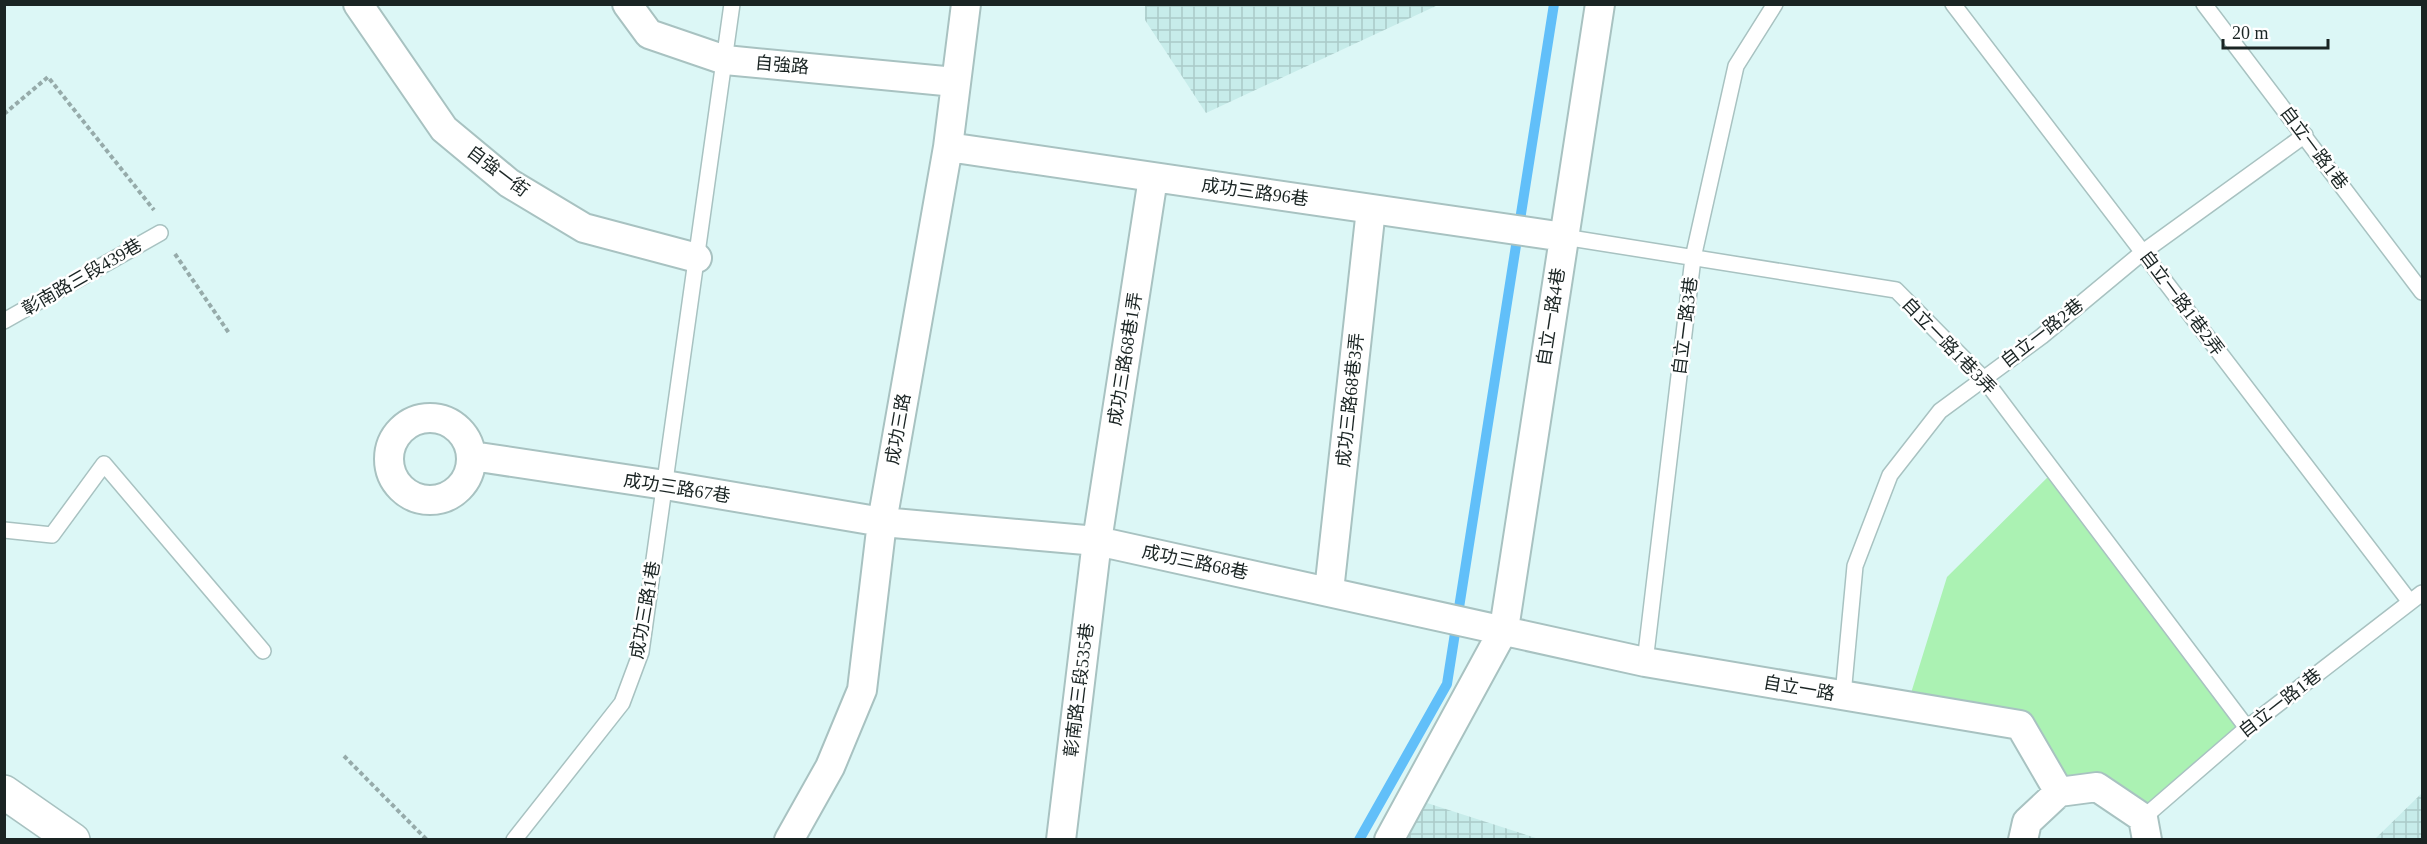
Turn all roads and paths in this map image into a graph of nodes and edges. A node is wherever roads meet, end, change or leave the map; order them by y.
1 (358, 4) edge
2 (627, 4) edge
3 (732, 4) edge
4 (966, 4) edge
5 (1600, 4) edge
6 (1775, 4) edge
7 (1953, 4) edge
8 (2204, 4) edge
9 (725, 60) junction
10 (955, 82) junction
11 (4, 114) edge
12 (2305, 135) junction
13 (948, 147) junction
14 (1153, 178) junction
15 (1371, 209) junction
16 (160, 233) junction
17 (1563, 237) junction
18 (2143, 252) junction
19 (697, 258) junction
20 (1693, 258) junction
21 (2422, 292) edge
22 (4, 321) edge
23 (229, 333) dead end
24 (1984, 379) junction
25 (472, 456) dead end
26 (665, 485) junction
27 (882, 522) junction
28 (4, 530) edge
29 (1097, 541) junction
30 (1329, 591) junction
31 (2416, 598) edge
32 (1504, 629) junction
33 (263, 651) dead end
34 (1645, 662) junction
35 (1843, 695) junction
36 (2247, 728) junction
37 (344, 756) dead end
38 (4, 792) edge
39 (2059, 792) junction
40 (2145, 829) edge
41 (73, 840) edge
42 (427, 840) edge
43 (514, 840) edge
44 (789, 840) edge
45 (1061, 840) edge
46 (1389, 840) edge
47 (2023, 840) edge

1 - 19 street, 自強一街
2 - 9 street, 自強路
3 - 9 lane, 成功三路1巷
4 - 10 street, 成功三路
5 - 17 street, 自立一路4巷
6 - 20 lane, 自立一路3巷
7 - 18 lane, 自立一路1巷2弄
8 - 12 lane, 自立一路1巷
9 - 10 street, 自強路
9 - 19 lane, 成功三路1巷
10 - 13 street, 成功三路
11 - 16 path
12 - 18 lane, 自立一路2巷
12 - 21 lane, 自立一路1巷
13 - 14 street, 成功三路96巷
13 - 27 street, 成功三路
14 - 15 street, 成功三路96巷
14 - 29 street, 成功三路68巷1弄
15 - 17 street, 成功三路96巷
15 - 30 street, 成功三路68巷3弄
16 - 22 lane, 彰南路三段439巷
16 - 23 path
17 - 20 lane, 自立一路1巷3弄
17 - 32 street, 自立一路4巷
18 - 24 lane, 自立一路2巷
18 - 31 lane, 自立一路1巷2弄
19 - 26 lane, 成功三路1巷
20 - 24 lane, 自立一路1巷3弄
20 - 34 lane, 自立一路3巷
24 - 35 lane, 自立一路2巷
24 - 36 lane, 自立一路1巷3弄
25 - 26 street, 成功三路67巷
26 - 27 street, 成功三路67巷
26 - 43 lane, 成功三路1巷
27 - 29 street, 成功三路68巷
27 - 44 street, 成功三路
28 - 33 lane
29 - 30 street, 成功三路68巷
29 - 45 street, 彰南路三段535巷
30 - 32 street, 成功三路68巷
31 - 36 lane, 自立一路1巷
32 - 34 street, 自立一路
32 - 46 street
34 - 35 street, 自立一路
35 - 39 street, 自立一路
36 - 40 lane, 自立一路1巷
37 - 42 path
38 - 41 main road
39 - 40 street
39 - 47 street

